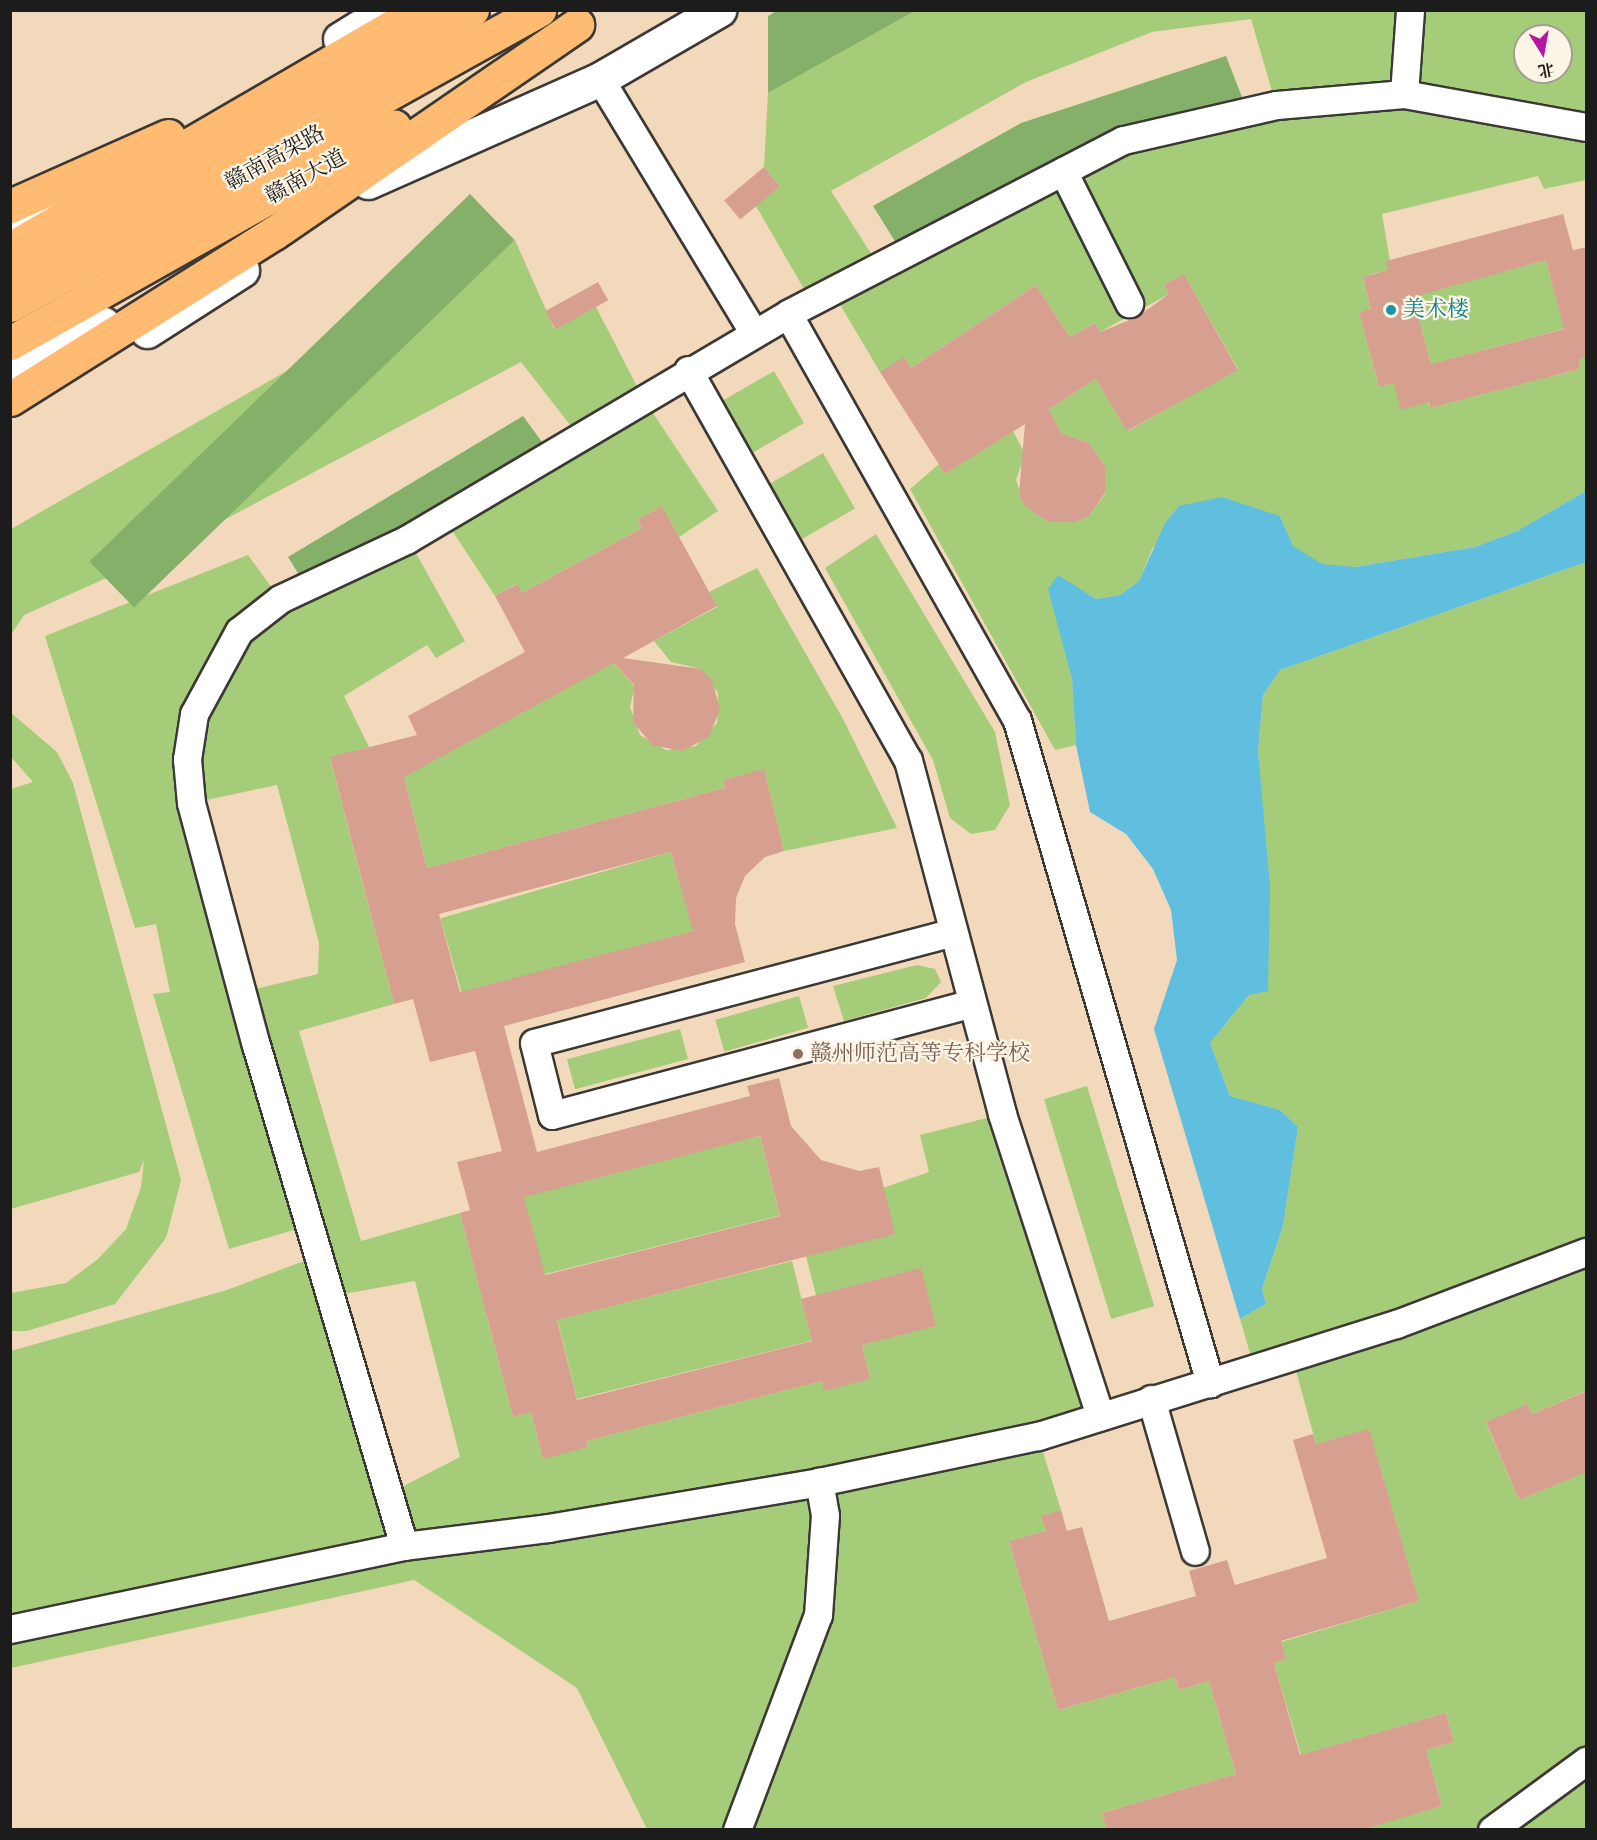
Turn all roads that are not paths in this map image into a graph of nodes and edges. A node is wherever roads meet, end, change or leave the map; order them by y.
1 (387, 10) edge
2 (421, 10) edge
3 (472, 10) edge
4 (539, 10) edge
5 (719, 10) edge
6 (1410, 10) edge
7 (590, 18) edge
8 (600, 79) junction
9 (297, 82) junction
10 (1404, 94) junction
11 (189, 127) junction
12 (1587, 127) edge
13 (1063, 171) junction
14 (376, 178) junction
15 (10, 206) edge
16 (10, 230) edge
17 (274, 233) junction
18 (10, 249) edge
19 (10, 276) edge
20 (1129, 303) dead end
21 (10, 305) edge
22 (788, 314) junction
23 (754, 333) junction
24 (10, 343) edge
25 (688, 370) junction
26 (10, 374) edge
27 (10, 399) edge
28 (10, 411) edge
29 (950, 933) junction
30 (969, 1004) junction
31 (1587, 1252) edge
32 (1210, 1383) junction
33 (1151, 1399) junction
34 (1100, 1416) junction
35 (819, 1482) junction
36 (404, 1546) junction
37 (1195, 1551) dead end
38 (10, 1629) edge
39 (1587, 1761) edge
40 (737, 1830) edge
41 (1492, 1830) edge

1 - 11 street
2 - 9 main road
3 - 19 main road, 赣南高架路
4 - 21 main road, 赣南高架路
5 - 8 street
6 - 10 street
7 - 17 main road
7 - 24 main road, 赣南大道
8 - 14 street
8 - 23 street
9 - 11 main road
9 - 18 main road
10 - 12 street
10 - 13 street
11 - 15 main road
11 - 16 street
13 - 20 street
13 - 22 street
14 - 17 street
14 - 28 street
17 - 26 street
17 - 27 main road
22 - 23 street
22 - 32 street
23 - 25 street
25 - 29 street
25 - 36 street
29 - 30 street
29 - 30 street
30 - 34 street
31 - 32 street
32 - 33 street
33 - 34 street
33 - 37 street
34 - 35 street
35 - 36 street
35 - 40 street
36 - 38 street
39 - 41 street

